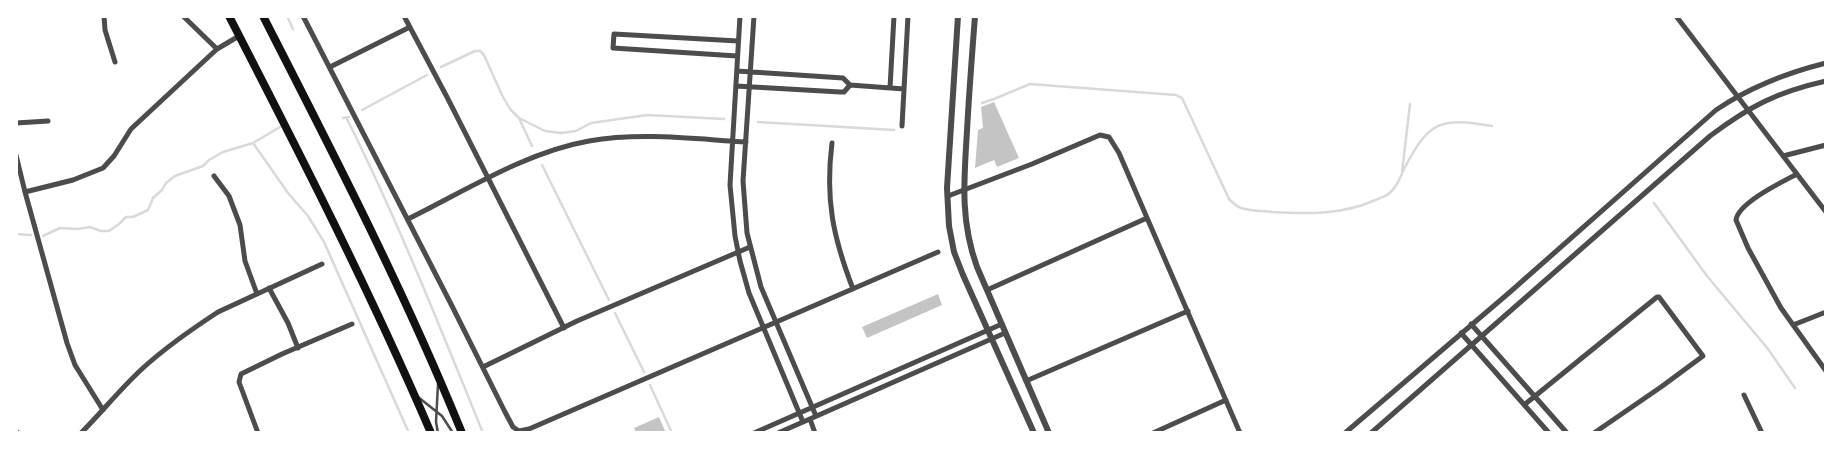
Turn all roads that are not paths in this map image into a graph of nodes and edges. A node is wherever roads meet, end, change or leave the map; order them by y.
1 (104, 16) edge
2 (183, 16) edge
3 (229, 16) edge
4 (263, 16) edge
5 (303, 16) edge
6 (404, 16) edge
7 (740, 16) edge
8 (754, 16) edge
9 (894, 16) edge
10 (908, 16) edge
11 (958, 16) edge
12 (975, 16) edge
13 (1676, 16) edge
14 (410, 27) junction
15 (239, 36) junction
16 (738, 41) junction
17 (217, 49) junction
18 (737, 56) junction
19 (115, 62) dead end
20 (1826, 63) edge
21 (330, 67) junction
22 (736, 71) junction
23 (750, 72) junction
24 (1826, 81) edge
25 (850, 85) junction
26 (736, 86) junction
27 (749, 87) junction
28 (890, 88) junction
29 (904, 89) junction
30 (1737, 96) junction
31 (1747, 109) junction
32 (48, 121) dead end
33 (16, 124) edge
34 (902, 126) dead end
35 (732, 142) junction
36 (746, 142) junction
37 (832, 143) dead end
38 (1826, 145) edge
39 (16, 155) edge
40 (1782, 156) junction
41 (1797, 174) junction
42 (214, 176) dead end
43 (488, 179) junction
44 (964, 190) junction
45 (25, 192) junction
46 (948, 196) junction
47 (1826, 212) edge
48 (1147, 218) junction
49 (408, 219) junction
50 (750, 247) junction
51 (738, 252) junction
52 (938, 252) dead end
53 (322, 264) dead end
54 (269, 288) junction
55 (853, 289) junction
56 (987, 290) junction
57 (257, 294) junction
58 (1188, 311) junction
59 (1826, 312) edge
60 (775, 322) junction
61 (352, 324) dead end
62 (1002, 324) junction
63 (1471, 324) junction
64 (1793, 325) junction
65 (564, 328) junction
66 (763, 328) junction
67 (988, 330) junction
68 (1006, 333) junction
69 (1461, 333) junction
70 (1482, 336) junction
71 (992, 339) junction
72 (1472, 345) junction
73 (298, 348) junction
74 (483, 367) junction
75 (1826, 371) edge
76 (439, 378) junction
77 (1026, 381) junction
78 (415, 395) junction
79 (1744, 395) dead end
80 (1534, 396) junction
81 (1226, 400) junction
82 (1524, 405) junction
83 (812, 408) junction
84 (102, 410) junction
85 (436, 411) junction
86 (799, 413) junction
87 (816, 416) junction
88 (810, 419) junction
89 (803, 422) junction
90 (1761, 432) edge
91 (81, 433) edge
92 (258, 433) edge
93 (431, 433) edge
94 (438, 433) edge
95 (453, 433) edge
96 (462, 433) edge
97 (754, 433) edge
98 (778, 433) edge
99 (815, 433) edge
100 (1034, 433) edge
101 (1049, 433) edge
102 (1153, 433) edge
103 (1240, 433) edge
104 (1345, 433) edge
105 (1371, 433) edge
106 (1548, 433) edge
107 (1568, 433) edge
108 (1594, 433) edge

1 - 19 street
2 - 17 street
3 - 15 highway
4 - 76 highway
5 - 21 street
6 - 14 street
7 - 16 street
8 - 23 street
9 - 28 street
10 - 29 street
11 - 46 street
12 - 44 street
13 - 30 street
14 - 21 street
14 - 43 street
15 - 17 street
15 - 78 highway
16 - 18 street
16 - 18 street
17 - 45 street
18 - 22 street
20 - 30 street
21 - 49 street
22 - 23 street
22 - 26 street
23 - 25 street
23 - 27 street
24 - 31 street
25 - 27 street
25 - 28 street
26 - 27 street
26 - 35 street
27 - 36 street
28 - 29 street
29 - 34 street
30 - 31 street
30 - 63 street
31 - 40 street
31 - 70 street
32 - 33 street
35 - 36 street
35 - 43 street
35 - 51 street
36 - 50 street
37 - 55 street
38 - 40 street
39 - 45 street
40 - 41 street
41 - 47 street
41 - 64 street
42 - 57 street
43 - 49 street
43 - 65 street
44 - 46 street
44 - 48 street
44 - 56 street
45 - 84 street
46 - 67 street
48 - 56 street
48 - 58 street
49 - 74 street
50 - 51 street
50 - 60 street
51 - 65 street
51 - 66 street
52 - 55 street
53 - 54 street
54 - 57 street
54 - 73 street
55 - 60 street
56 - 62 street
57 - 84 street
58 - 77 street
58 - 81 street
59 - 64 street
60 - 66 street
60 - 83 street
61 - 73 street
62 - 67 street
62 - 68 street
63 - 69 street
63 - 70 street
64 - 75 street
65 - 74 street
66 - 74 street
66 - 86 street
67 - 71 street
67 - 83 street
68 - 71 street
68 - 77 street
69 - 72 street
69 - 104 street
70 - 72 street
70 - 80 street
71 - 87 street
71 - 100 street
72 - 82 street
72 - 105 street
73 - 92 street
76 - 85 lane
76 - 96 highway
77 - 101 street
78 - 85 lane
78 - 93 highway
79 - 90 street
80 - 82 street
80 - 107 street
80 - 108 street
81 - 102 street
81 - 103 street
82 - 106 street
83 - 86 street
83 - 87 street
84 - 91 street
85 - 94 lane
85 - 95 lane
86 - 89 street
86 - 97 street
87 - 88 street
88 - 89 street
88 - 99 street
89 - 98 street

